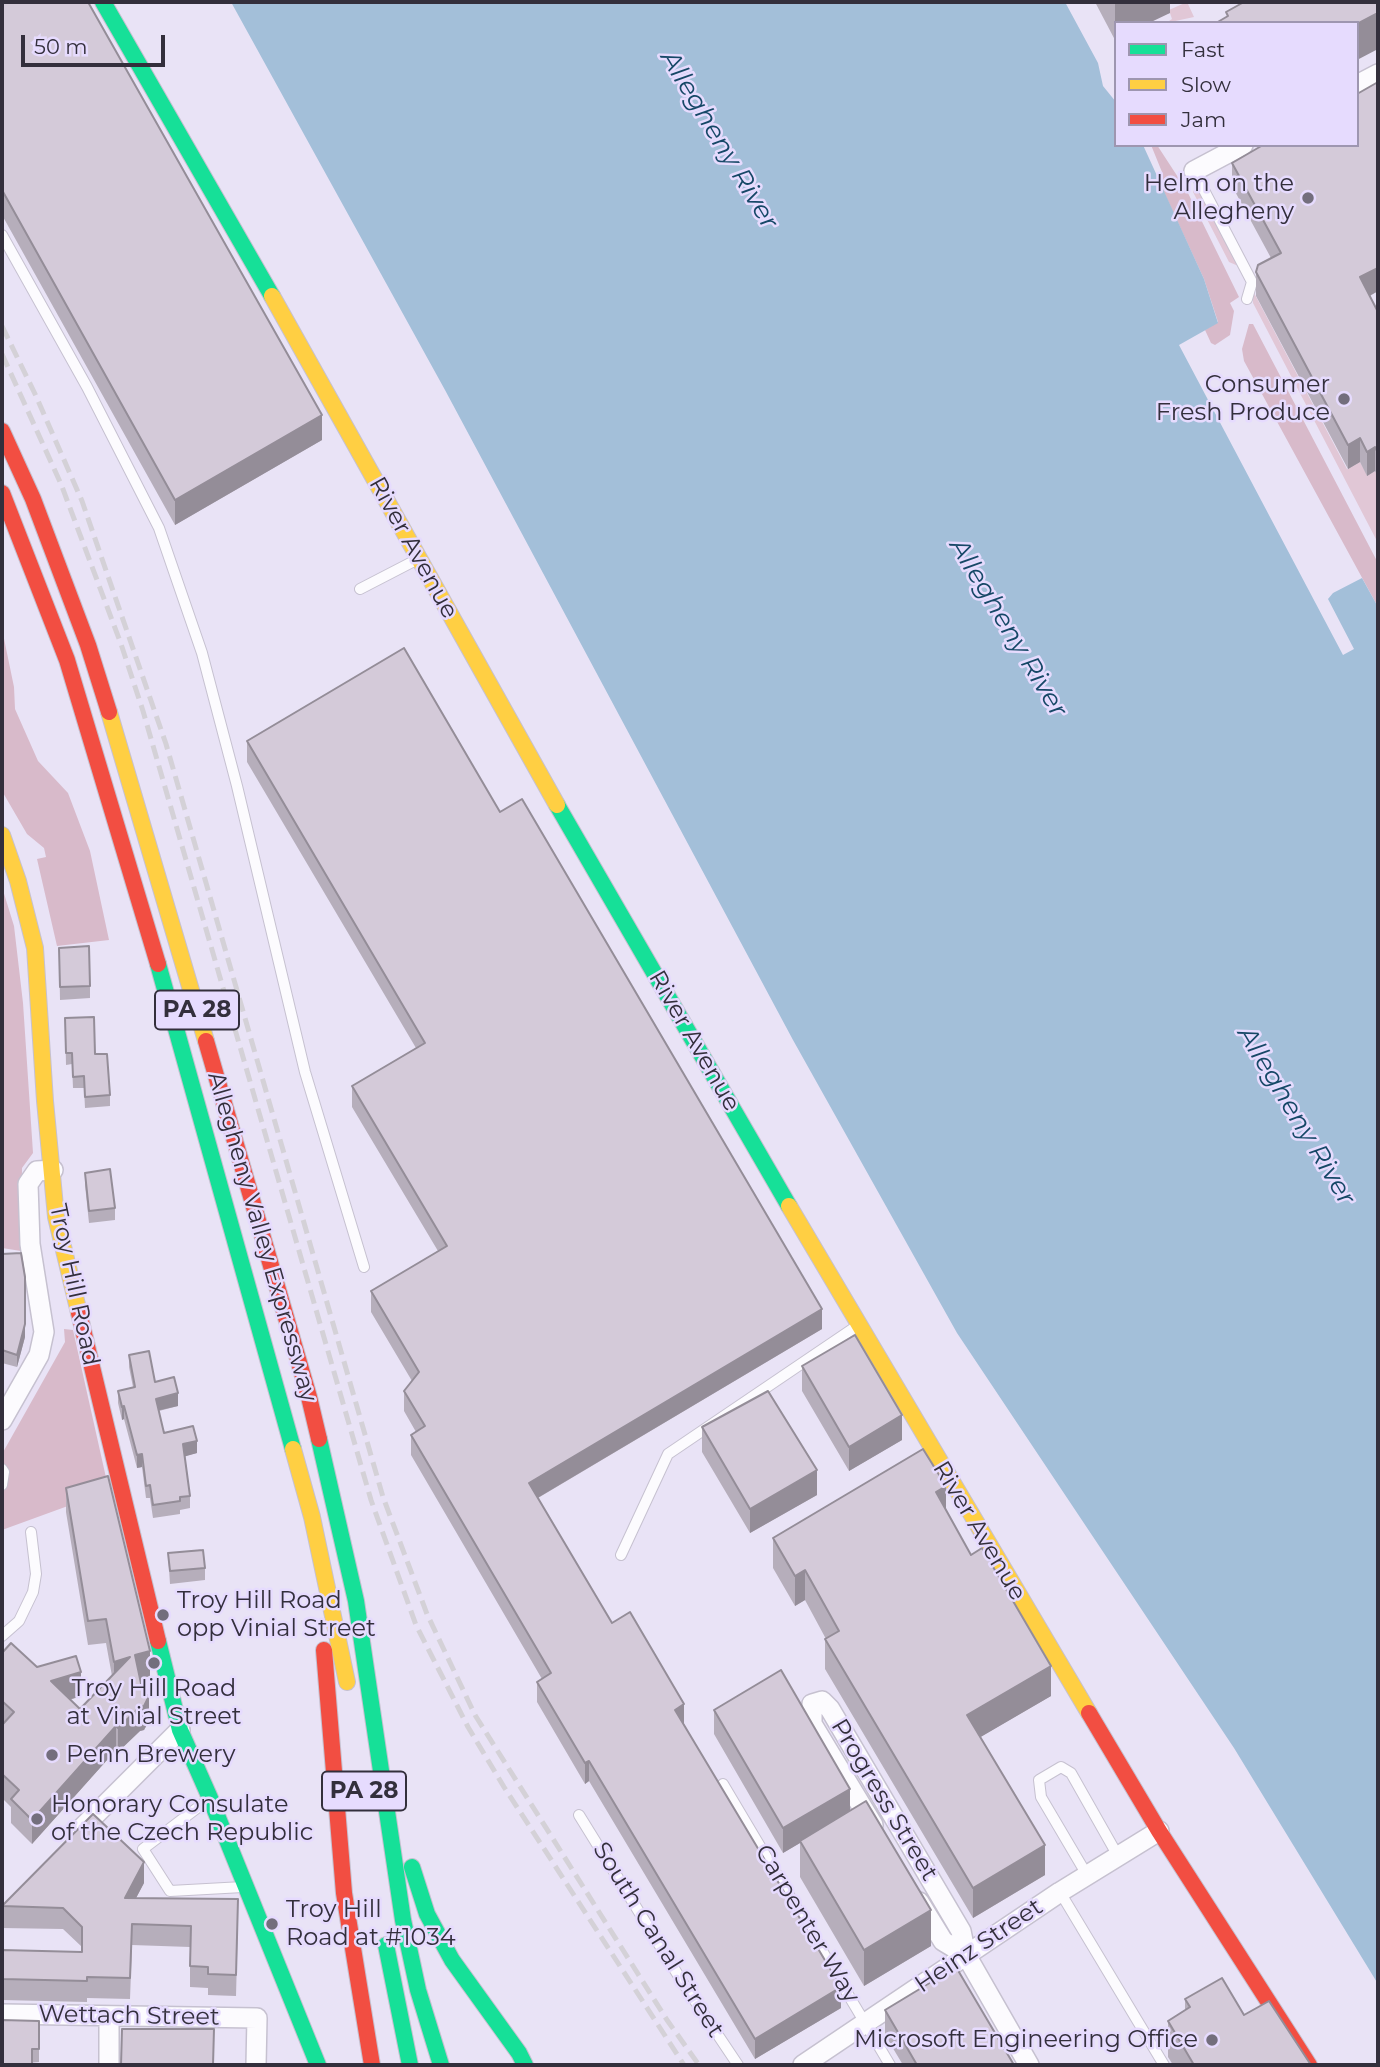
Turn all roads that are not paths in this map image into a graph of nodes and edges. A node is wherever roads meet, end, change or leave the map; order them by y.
1 (103, 2) edge
2 (1378, 74) edge
3 (1359, 84) edge
4 (1239, 147) edge
5 (1194, 171) joint
6 (2, 235) edge
7 (1247, 299) dead end
8 (2, 431) edge
9 (2, 493) edge
10 (418, 559) junction
11 (360, 589) dead end
12 (2, 835) edge
13 (53, 1170) junction
14 (364, 1267) dead end
15 (858, 1325) junction
16 (2, 1420) edge
17 (2, 1469) edge
18 (2, 1485) edge
19 (312, 1517) junction
20 (31, 1532) dead end
21 (621, 1555) dead end
22 (2, 1636) edge
23 (349, 1694) dead end
24 (373, 1704) junction
25 (180, 1730) junction
26 (723, 1784) edge
27 (210, 1798) junction
28 (579, 1815) dead end
29 (1159, 1831) junction
30 (881, 1838) edge
31 (67, 1843) edge
32 (1118, 1856) junction
33 (1087, 1875) junction
34 (908, 1884) edge
35 (247, 1887) junction
36 (1060, 1892) junction
37 (383, 1925) dead end
38 (966, 1955) junction
39 (2, 2014) edge
40 (109, 2017) junction
41 (866, 2023) junction
42 (522, 2059) edge
43 (109, 2065) edge
44 (256, 2065) edge
45 (318, 2065) edge
46 (372, 2065) edge
47 (410, 2065) edge
48 (441, 2065) edge
49 (537, 2065) edge
50 (738, 2065) edge
51 (803, 2065) edge
52 (890, 2065) edge
53 (1029, 2065) edge
54 (1164, 2065) edge
55 (1309, 2065) edge

1 - 10 main road, River Avenue
2 - 3 street
4 - 5 street
5 - 7 lane
6 - 14 lane
8 - 24 main road, Allegheny Valley Expressway / PA 28
9 - 19 main road, Allegheny Valley Expressway / PA 28
10 - 11 lane
10 - 15 main road, River Avenue
12 - 13 main road, Troy Hill Road
13 - 16 street
13 - 25 main road, Troy Hill Road
15 - 21 lane
15 - 29 main road, River Avenue
17 - 18 lane
19 - 23 main road, Allegheny Valley Expressway / PA 28
19 - 46 main road
20 - 22 lane
24 - 42 main road
24 - 48 main road, Allegheny Valley Expressway / PA 28
25 - 27 main road, Troy Hill Road
25 - 31 street
26 - 41 lane, Carpenter Way
27 - 35 main road, Troy Hill Road
27 - 35 lane
28 - 50 lane, South Canal Street
29 - 32 street, Heinz Street
29 - 55 main road, River Avenue
30 - 38 street, Progress Street
32 - 33 street, Heinz Street
32 - 33 lane
33 - 36 street, Heinz Street
34 - 38 street, Progress Street
35 - 45 main road, Troy Hill Road
36 - 38 street, Heinz Street
36 - 54 lane
37 - 47 main road
38 - 41 street, Heinz Street
38 - 53 street, Progress Street
39 - 40 street, Wettach Street
40 - 43 street
40 - 44 street, Wettach Street
41 - 51 street, Heinz Street
41 - 52 lane, Carpenter Way
42 - 49 main road

